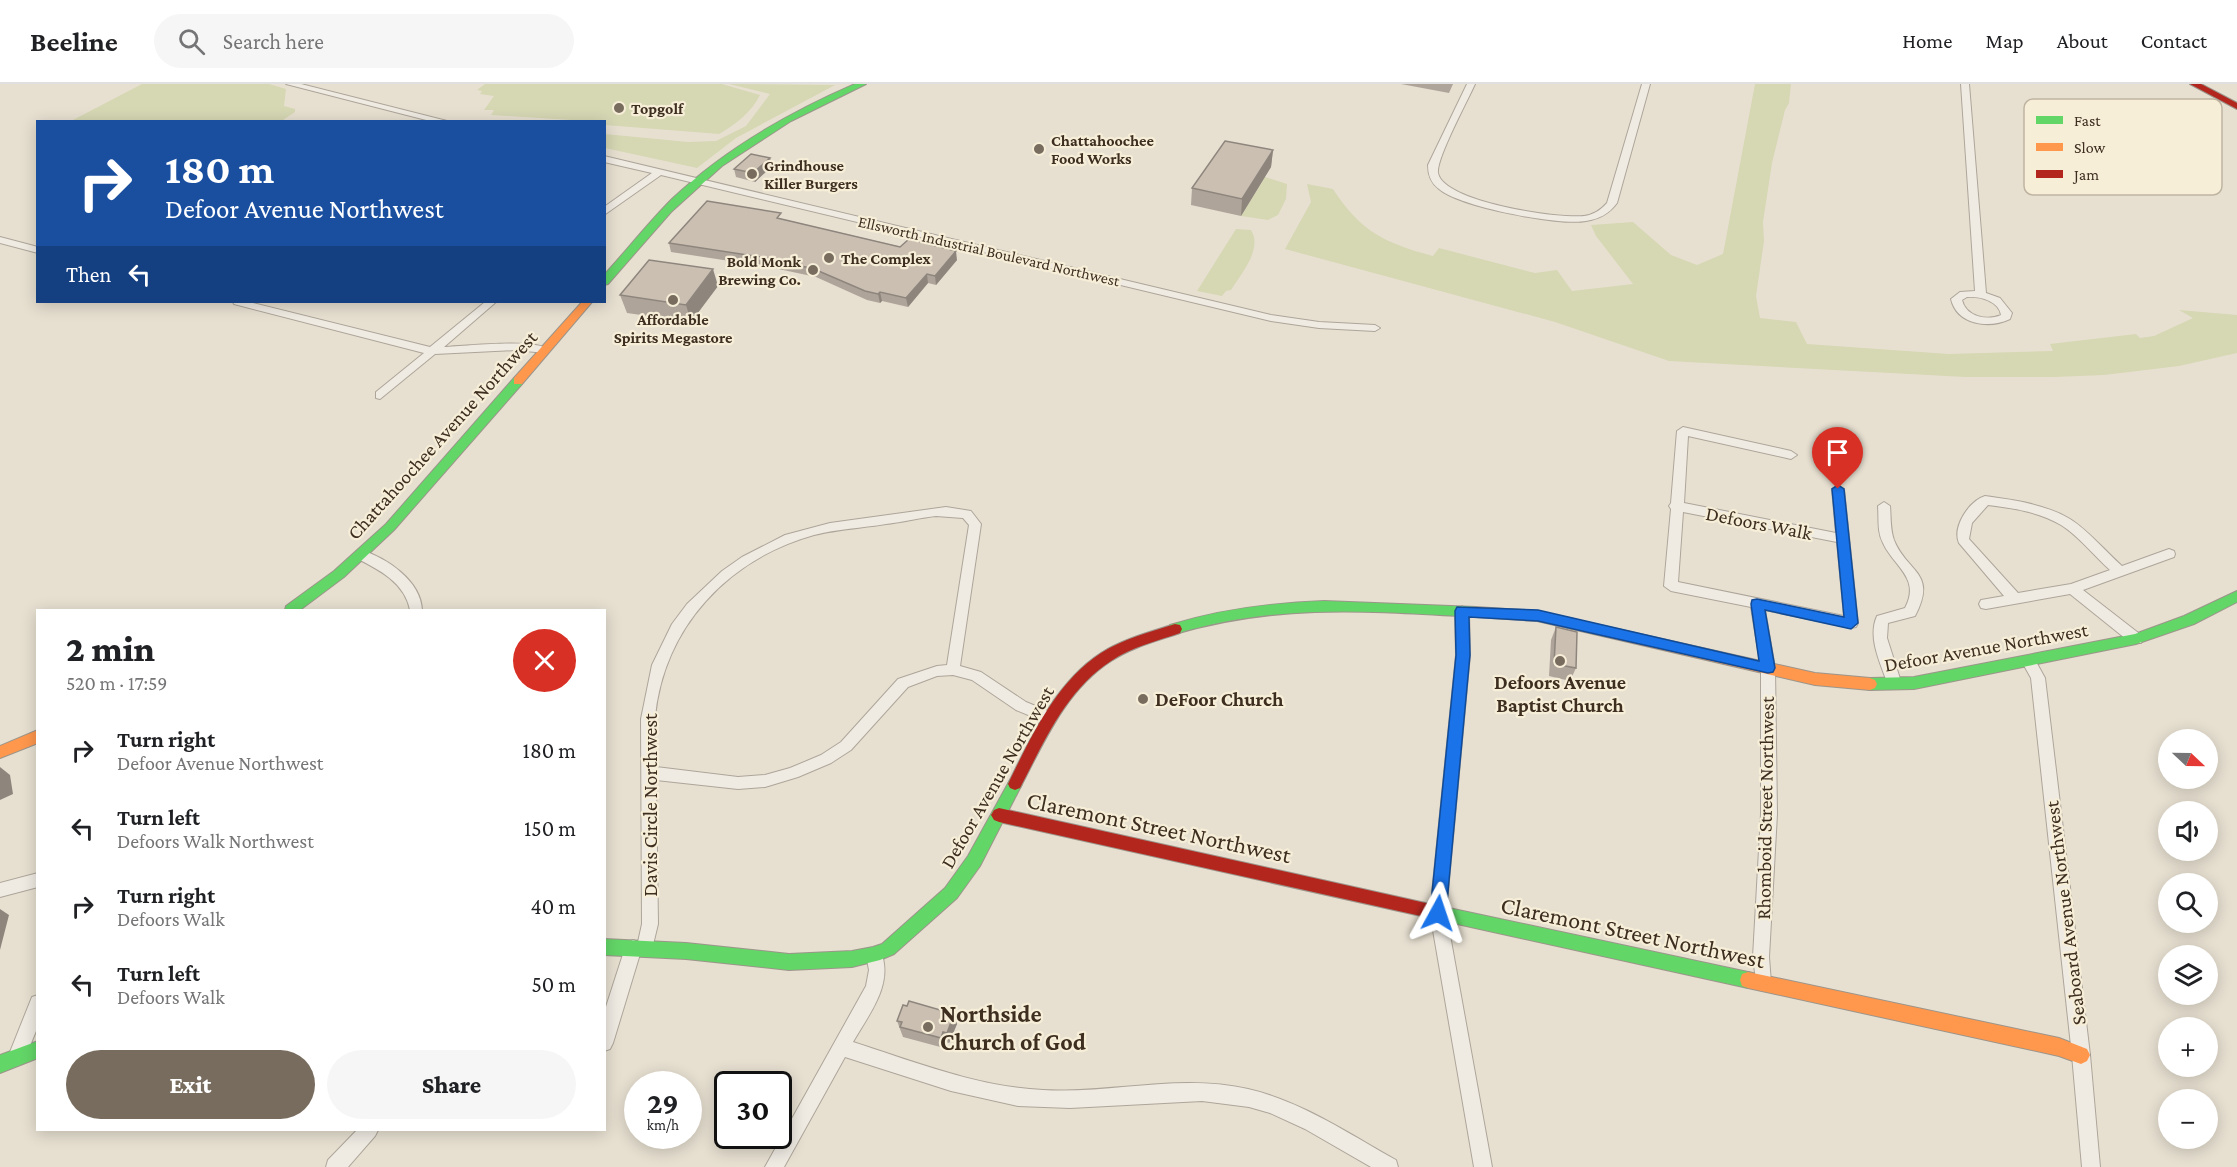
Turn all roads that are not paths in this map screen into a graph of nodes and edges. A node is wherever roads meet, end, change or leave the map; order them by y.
1 (290, 84) edge
2 (861, 84) edge
3 (1471, 84) edge
4 (1646, 84) edge
5 (1965, 84) edge
6 (2194, 84) edge
7 (2237, 106) edge
8 (439, 120) edge
9 (606, 159) edge
10 (660, 172) junction
11 (698, 181) junction
12 (606, 211) edge
13 (0, 240) edge
14 (36, 249) edge
15 (606, 280) edge
16 (1981, 294) dead end
17 (242, 303) edge
18 (491, 303) edge
19 (586, 303) edge
20 (1375, 328) dead end
21 (545, 350) junction
22 (431, 351) junction
23 (380, 395) dead end
24 (1791, 455) dead end
25 (1838, 489) dead end
26 (1676, 506) junction
27 (1884, 506) dead end
28 (1843, 539) junction
29 (2169, 554) dead end
30 (361, 555) junction
31 (2120, 572) junction
32 (2066, 591) junction
33 (2237, 596) edge
34 (2015, 599) junction
35 (1986, 603) dead end
36 (1757, 604) junction
37 (292, 609) edge
38 (416, 609) edge
39 (1462, 611) junction
40 (2136, 639) junction
41 (2029, 662) junction
42 (1768, 668) junction
43 (952, 670) junction
44 (1895, 685) junction
45 (1050, 718) junction
46 (36, 737) edge
47 (0, 752) edge
48 (648, 774) junction
49 (999, 814) junction
50 (36, 881) edge
51 (0, 890) edge
52 (1438, 913) junction
53 (606, 946) edge
54 (639, 948) junction
55 (874, 955) junction
56 (1763, 983) junction
57 (36, 1008) edge
58 (606, 1038) edge
59 (842, 1047) junction
60 (36, 1050) edge
61 (2081, 1054) junction
62 (17, 1057) junction
63 (0, 1064) edge
64 (368, 1131) edge
65 (335, 1167) edge
66 (774, 1167) edge
67 (1389, 1167) edge
68 (1483, 1167) edge
69 (2091, 1167) edge

1 - 8 street
2 - 11 street
3 - 4 street
5 - 16 street
6 - 7 street
9 - 10 street, Ellsworth Industrial Boulevard Northwest
10 - 11 street, Ellsworth Industrial Boulevard Northwest
10 - 12 street
11 - 15 street
11 - 20 street, Ellsworth Industrial Boulevard Northwest
13 - 14 street
17 - 22 street
18 - 22 street
19 - 21 street, Chattahoochee Avenue Northwest
21 - 22 street
21 - 30 street, Chattahoochee Avenue Northwest
22 - 23 street
24 - 26 street, Defoors Walk
25 - 28 street, Defoors Walk
26 - 28 street, Defoors Walk
26 - 36 street, Defoors Walk
27 - 44 street
28 - 36 street, Defoors Walk
29 - 31 street
30 - 37 street, Chattahoochee Avenue Northwest
30 - 38 street
31 - 32 street
31 - 34 street
32 - 34 street
32 - 40 street
33 - 40 street, Defoor Avenue Northwest
34 - 35 street
36 - 42 street, Rhomboid Street Northwest
39 - 42 street, Defoor Avenue Northwest
39 - 45 street, Defoor Avenue Northwest
39 - 52 street
40 - 41 street, Defoor Avenue Northwest
41 - 44 street, Defoor Avenue Northwest
41 - 61 street, Seaboard Avenue Northwest
42 - 44 street, Defoor Avenue Northwest
42 - 56 street, Rhomboid Street Northwest
43 - 45 street
43 - 48 street
43 - 48 street, Davis Circle Northwest
45 - 49 street, Defoor Avenue Northwest
46 - 47 street
48 - 54 street, Davis Circle Northwest
49 - 52 street, Claremont Street Northwest
49 - 55 street, Defoor Avenue Northwest
50 - 51 street
52 - 56 street, Claremont Street Northwest
52 - 68 street
53 - 54 street, Defoor Avenue Northwest
54 - 55 street, Defoor Avenue Northwest
54 - 58 street, Davis Circle Northwest
55 - 59 street
56 - 61 street, Claremont Street Northwest
57 - 62 street
59 - 66 street
59 - 67 street
60 - 62 street
61 - 69 street, Seaboard Avenue Northwest
62 - 63 street
64 - 65 street

